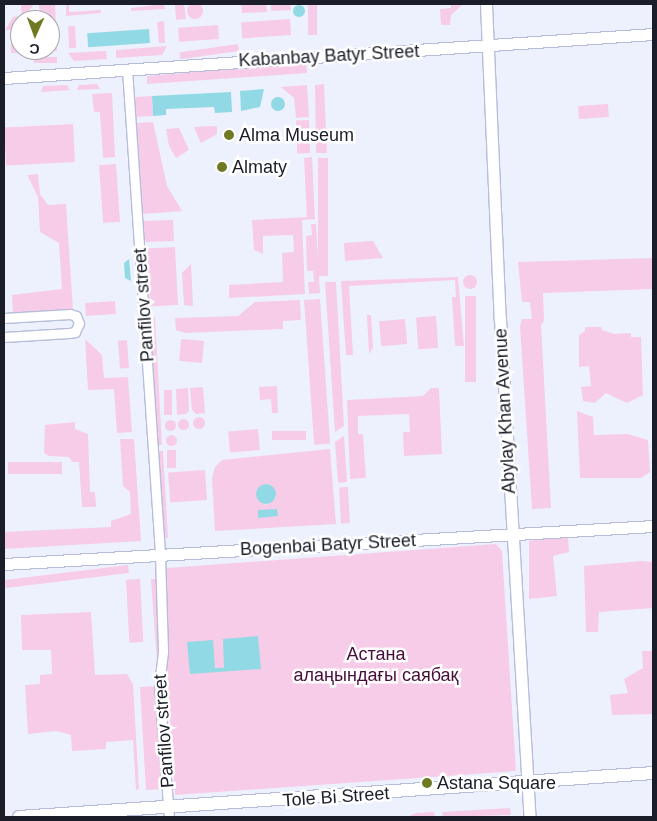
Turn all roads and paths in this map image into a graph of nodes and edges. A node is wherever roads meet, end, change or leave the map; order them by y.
1 (486, 4) edge
2 (653, 34) edge
3 (488, 47) junction
4 (127, 69) junction
5 (4, 78) edge
6 (4, 318) edge
7 (4, 337) edge
8 (653, 526) edge
9 (513, 534) junction
10 (160, 555) junction
11 (4, 564) edge
12 (653, 773) edge
13 (528, 783) junction
14 (169, 812) edge
15 (19, 817) edge
16 (530, 817) edge

1 - 3 street, Abylay Khan Avenue
2 - 3 street, Kabanbay Batyr Street
3 - 4 street, Kabanbay Batyr Street
3 - 9 street, Abylay Khan Avenue
4 - 5 street, Kabanbay Batyr Street
4 - 10 street, Panfilov street
6 - 7 street
8 - 9 street, Bogenbai Batyr Street
9 - 10 street, Bogenbai Batyr Street
9 - 13 street, Abylay Khan Avenue
10 - 11 street, Bogenbai Batyr Street
10 - 14 street, Panfilov street
12 - 13 main road, Tole Bi Street
13 - 14 main road, Tole Bi Street
13 - 16 street, Abylay Khan Avenue
14 - 15 main road, Tole Bi Street

